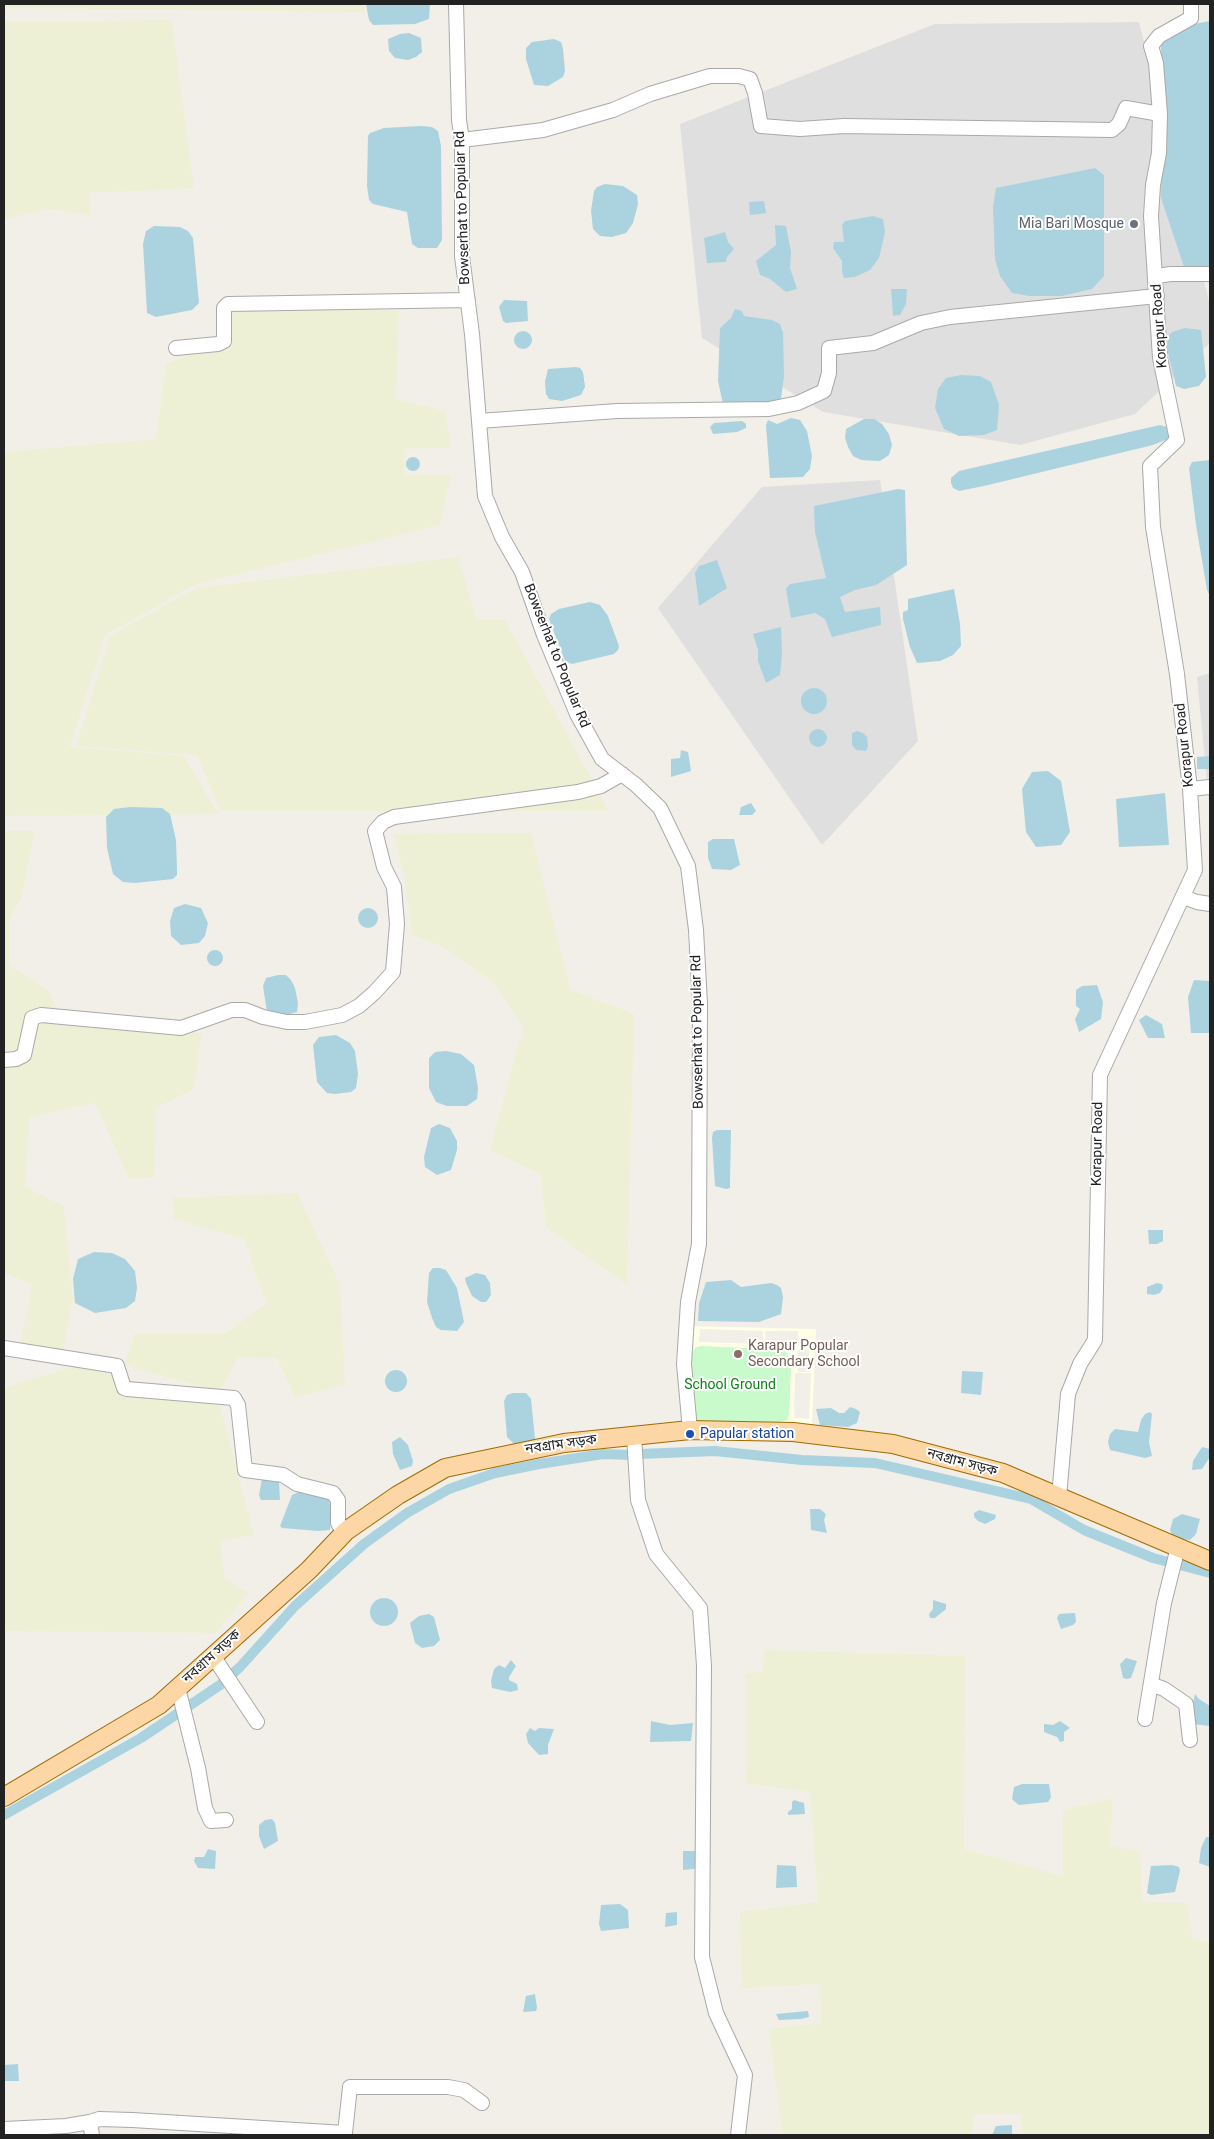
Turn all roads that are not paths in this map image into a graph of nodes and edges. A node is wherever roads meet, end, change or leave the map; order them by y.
1 (456, 4) edge
2 (1191, 4) edge
3 (1160, 114) junction
4 (462, 140) junction
5 (1210, 274) edge
6 (1156, 276) junction
7 (1157, 296) junction
8 (468, 300) junction
9 (176, 348) dead end
10 (479, 421) junction
11 (622, 774) junction
12 (1210, 787) edge
13 (1190, 789) junction
14 (1183, 896) junction
15 (1210, 904) edge
16 (4, 1060) edge
17 (4, 1348) edge
18 (690, 1430) junction
19 (634, 1436) junction
20 (1058, 1497) junction
21 (344, 1534) junction
22 (1178, 1547) junction
23 (1210, 1561) edge
24 (218, 1663) junction
25 (1153, 1685) junction
26 (178, 1688) junction
27 (1146, 1719) dead end
28 (257, 1722) dead end
29 (1190, 1740) dead end
30 (4, 1797) edge
31 (226, 1820) dead end
32 (482, 2103) dead end
33 (4, 2129) edge
34 (91, 2129) edge
35 (738, 2135) edge

1 - 4 street, Bowserhat to Popular Rd
2 - 3 street, Korapur Road
3 - 4 street
3 - 6 street, Korapur Road
4 - 8 street, Bowserhat to Popular Rd
5 - 6 street
6 - 7 street, Korapur Road
7 - 10 street
7 - 13 street, Korapur Road
8 - 9 street
8 - 10 street, Bowserhat to Popular Rd
10 - 11 street, Bowserhat to Popular Rd
11 - 16 street
11 - 18 street, Bowserhat to Popular Rd
12 - 13 street
13 - 14 street, Korapur Road
14 - 15 street
14 - 20 street, Korapur Road
17 - 21 street
18 - 19 main road, নবগ্রাম সড়ক
18 - 20 main road, নবগ্রাম সড়ক
19 - 21 main road, নবগ্রাম সড়ক
19 - 35 street
20 - 22 main road, নবগ্রাম সড়ক
21 - 24 main road, নবগ্রাম সড়ক
22 - 23 main road, নবগ্রাম সড়ক
22 - 25 street
24 - 26 main road, নবগ্রাম সড়ক
24 - 28 street
25 - 27 street
25 - 29 street
26 - 30 main road, নবগ্রাম সড়ক
26 - 31 street
32 - 34 street
33 - 34 street

